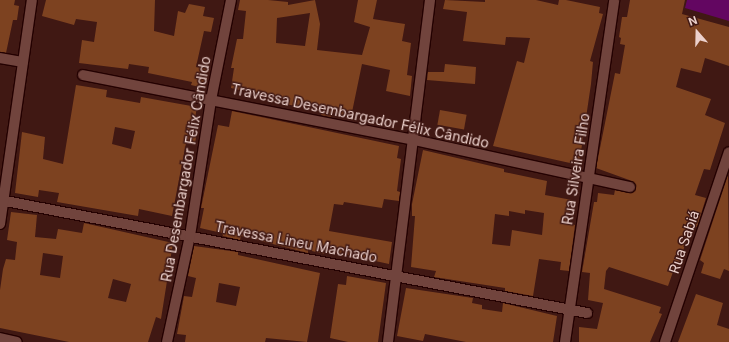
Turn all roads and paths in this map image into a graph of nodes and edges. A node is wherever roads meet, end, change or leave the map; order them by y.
1 (32, 0) edge
2 (231, 0) edge
3 (430, 0) edge
4 (614, 0) edge
5 (0, 58) edge
6 (23, 62) junction
7 (83, 75) dead end
8 (211, 100) junction
9 (414, 140) junction
10 (729, 152) edge
11 (589, 178) junction
12 (630, 187) dead end
13 (2, 200) edge
14 (0, 224) edge
15 (190, 236) junction
16 (396, 276) junction
17 (567, 310) junction
18 (586, 313) dead end
19 (0, 338) edge
20 (17, 342) edge
21 (167, 342) edge
22 (388, 342) edge
23 (565, 342) edge
24 (665, 342) edge

1 - 6 street
2 - 8 street, Rua Desembargador Félix Cândido
3 - 9 street
4 - 11 street, Rua Silveira Filho
5 - 6 street
6 - 13 street
7 - 8 street, Travessa Desembargador Félix Cândido
8 - 9 street, Travessa Desembargador Félix Cândido
8 - 15 street, Rua Desembargador Félix Cândido
9 - 11 street, Travessa Desembargador Félix Cândido
9 - 16 street
10 - 24 street, Rua Sabiá
11 - 12 street, Travessa Desembargador Félix Cândido
11 - 17 street, Rua Silveira Filho
13 - 14 street
13 - 15 street, Travessa Lineu Machado
15 - 16 street, Travessa Lineu Machado
15 - 21 street, Rua Desembargador Félix Cândido
16 - 17 street, Travessa Lineu Machado
16 - 22 street
17 - 18 street, Travessa Lineu Machado
17 - 23 street, Rua Silveira Filho
19 - 20 street

